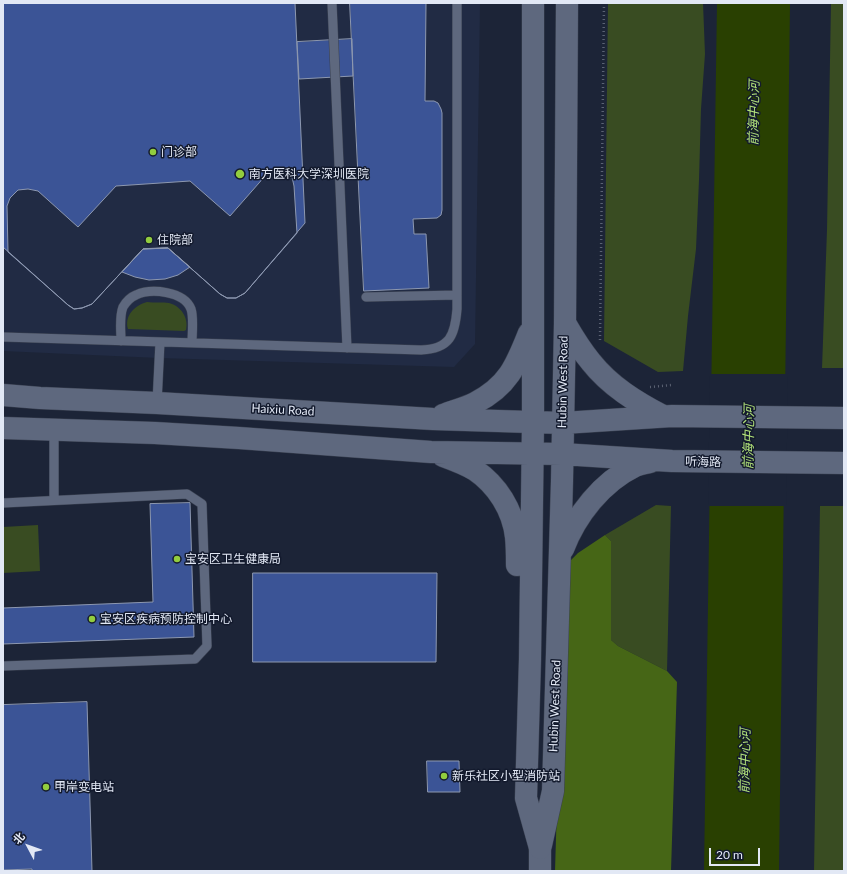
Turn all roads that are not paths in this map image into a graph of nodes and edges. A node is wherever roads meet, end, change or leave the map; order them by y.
1 (332, 3) edge
2 (457, 3) edge
3 (534, 3) edge
4 (567, 3) edge
5 (457, 295) junction
6 (366, 298) dead end
7 (564, 323) junction
8 (533, 325) junction
9 (3, 337) edge
10 (121, 341) junction
11 (160, 342) junction
12 (192, 343) junction
13 (347, 348) junction
14 (3, 395) edge
15 (157, 404) junction
16 (667, 416) junction
17 (402, 417) junction
18 (844, 418) edge
19 (433, 419) junction
20 (533, 422) junction
21 (563, 423) junction
22 (3, 428) edge
23 (54, 430) junction
24 (397, 450) junction
25 (431, 452) junction
26 (532, 453) junction
27 (562, 454) junction
28 (663, 461) junction
29 (844, 463) edge
30 (54, 500) junction
31 (3, 502) edge
32 (560, 557) junction
33 (530, 659) junction
34 (3, 666) edge
35 (540, 848) junction
36 (540, 871) edge

1 - 13 lane
2 - 5 lane
3 - 8 main road
4 - 7 main road, Hubin West Road
5 - 6 lane
5 - 13 lane
7 - 16 main road
7 - 21 main road, Hubin West Road
8 - 19 main road
8 - 20 main road
9 - 10 lane
10 - 11 lane
10 - 12 lane
11 - 12 lane
11 - 15 lane
12 - 13 lane
14 - 15 main road, Haixiu Road
15 - 17 main road, Haixiu Road
16 - 18 main road
16 - 21 main road
17 - 19 main road, Haixiu Road
17 - 24 main road
19 - 20 main road, Haixiu Road
20 - 21 main road, Haixiu Road
20 - 26 main road
21 - 27 main road, Hubin West Road
22 - 23 main road
23 - 24 main road
23 - 30 lane
24 - 25 main road
25 - 26 main road
25 - 33 main road
26 - 27 main road
26 - 33 main road
27 - 28 main road, 听海路
27 - 32 main road, Hubin West Road
28 - 29 main road, 听海路
28 - 32 main road
30 - 31 lane
30 - 34 lane
32 - 35 main road, Hubin West Road
33 - 35 main road
35 - 36 main road

